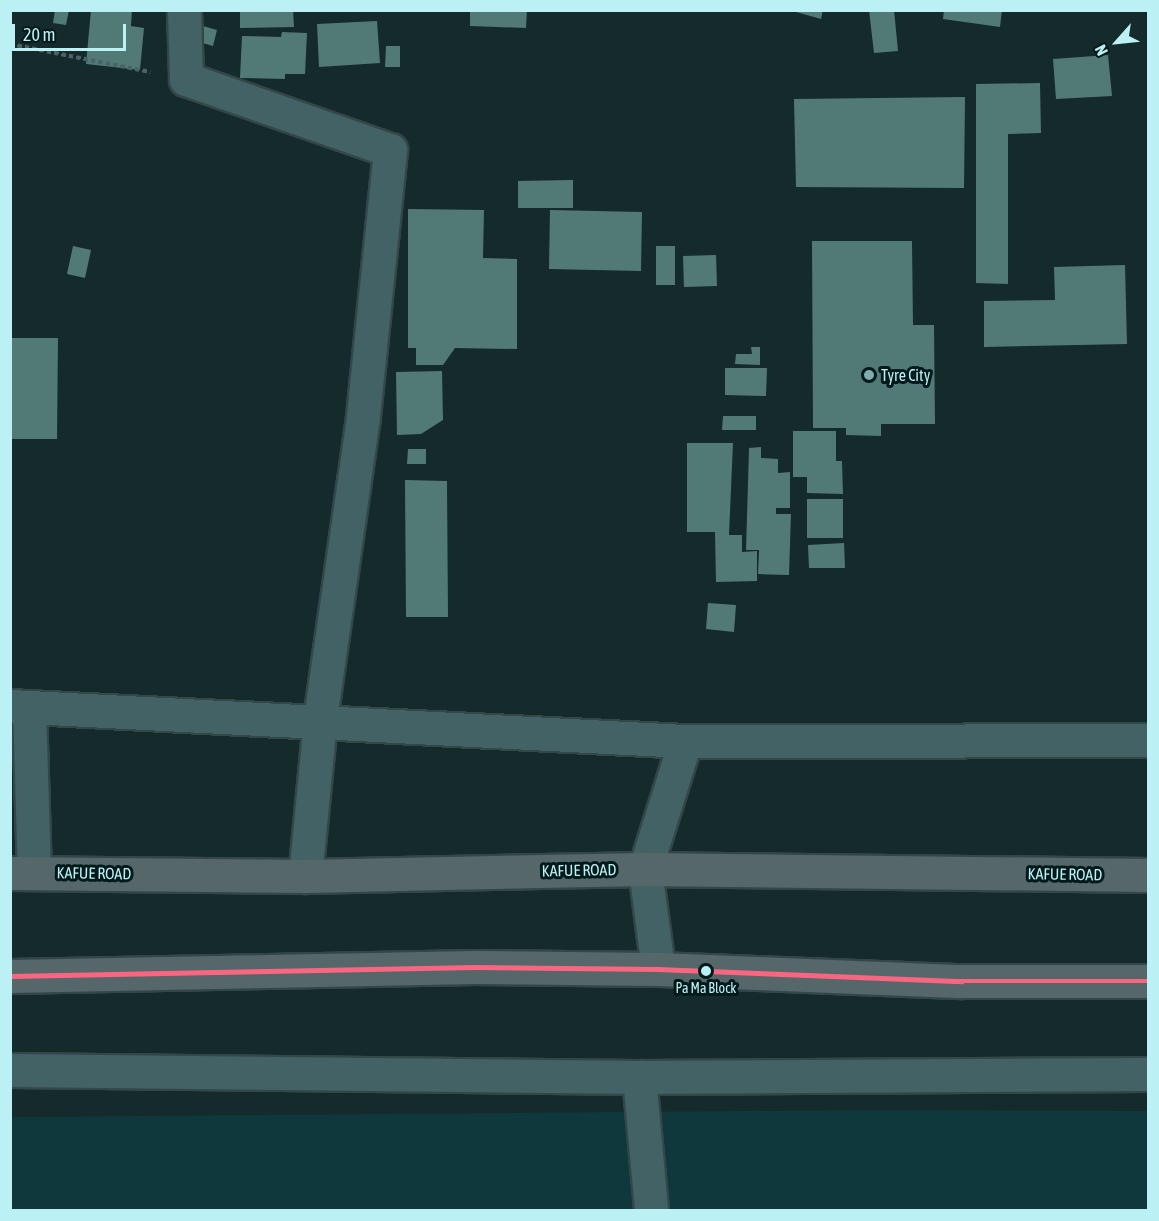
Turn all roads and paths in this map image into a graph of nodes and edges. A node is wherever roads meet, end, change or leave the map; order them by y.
1 (184, 10) edge
2 (10, 44) edge
3 (186, 80) junction
4 (20, 707) edge
5 (320, 721) junction
6 (1149, 740) edge
7 (685, 741) junction
8 (645, 869) junction
9 (22, 872) edge
10 (1149, 875) edge
11 (305, 876) junction
12 (658, 969) junction
13 (10, 976) edge
14 (1149, 981) edge
15 (10, 1070) edge
16 (1149, 1074) edge
17 (639, 1077) junction
18 (651, 1210) edge

1 - 3 street
2 - 3 path
3 - 5 street
4 - 5 street
4 - 9 street
5 - 7 street
5 - 11 street
6 - 7 street
7 - 8 street
8 - 10 main road, KAFUE ROAD
8 - 11 main road, KAFUE ROAD
8 - 12 street
9 - 11 main road, KAFUE ROAD
12 - 13 main road
12 - 14 main road
15 - 17 street
16 - 17 street
17 - 18 street

